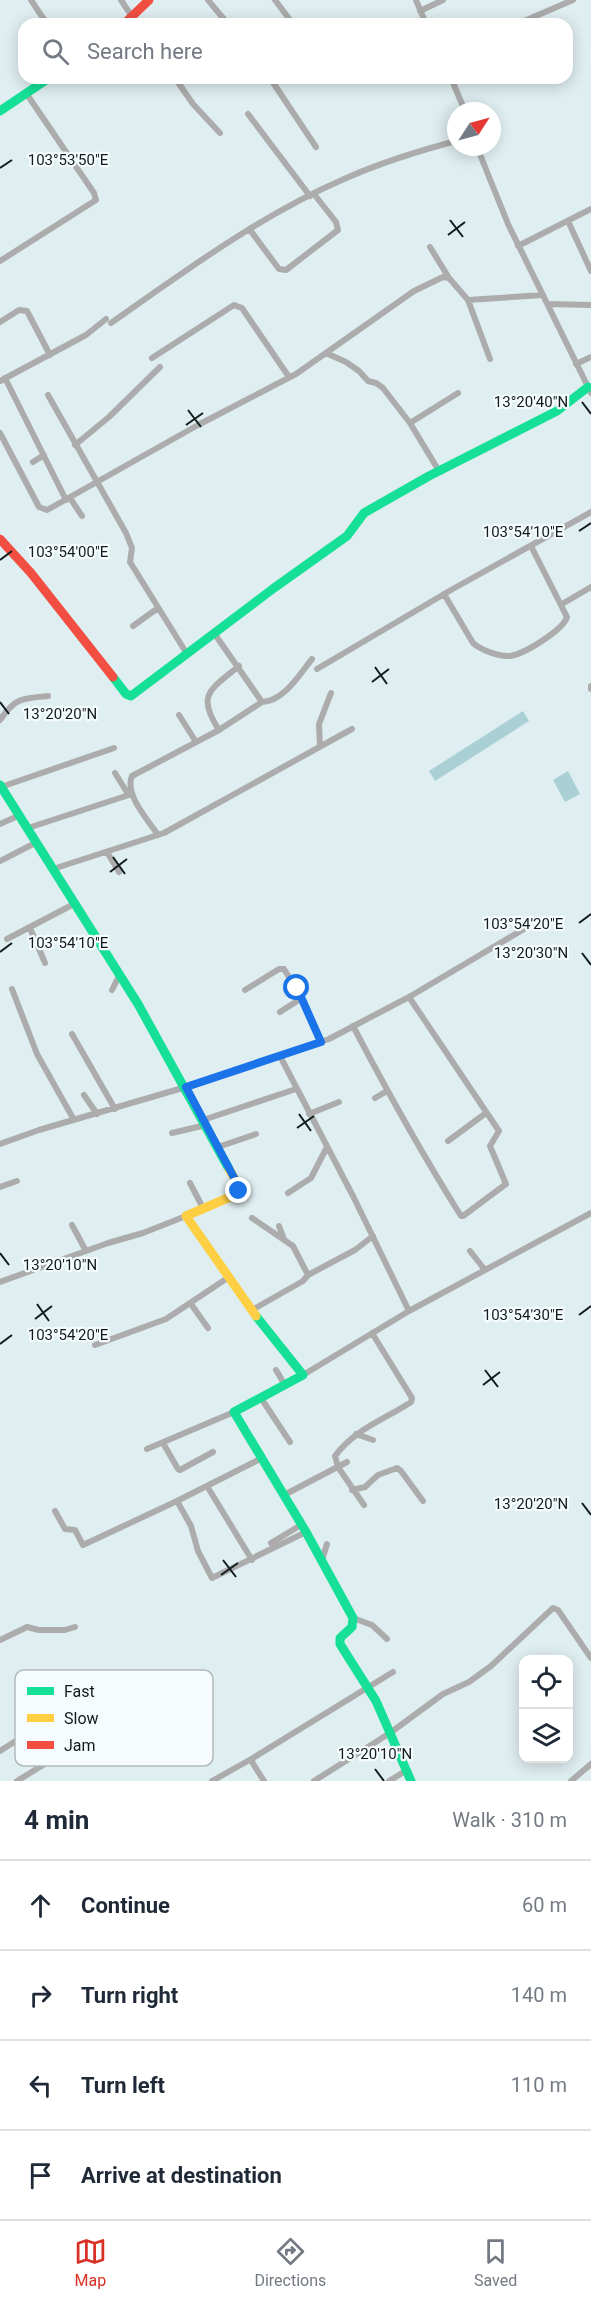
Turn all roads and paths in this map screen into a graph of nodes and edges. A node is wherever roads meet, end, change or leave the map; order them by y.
1 (31, 0) edge
2 (121, 0) edge
3 (149, 0) edge
4 (208, 0) edge
5 (275, 0) edge
6 (416, 0) edge
7 (443, 0) edge
8 (573, 0) edge
9 (420, 10) junction
10 (43, 18) edge
11 (133, 18) edge
12 (137, 18) edge
13 (223, 18) edge
14 (288, 18) edge
15 (423, 18) edge
16 (531, 18) edge
17 (40, 84) edge
18 (179, 84) edge
19 (274, 84) edge
20 (454, 84) edge
21 (26, 93) junction
22 (461, 102) edge
23 (0, 111) edge
24 (248, 114) dead end
25 (220, 133) dead end
26 (447, 143) edge
27 (316, 147) dead end
28 (480, 156) edge
29 (312, 195) junction
30 (591, 209) edge
31 (568, 221) junction
32 (250, 230) junction
33 (518, 246) junction
34 (430, 247) dead end
35 (0, 261) edge
36 (591, 271) edge
37 (449, 278) junction
38 (543, 295) junction
39 (468, 300) junction
40 (548, 304) junction
41 (591, 305) edge
42 (0, 322) edge
43 (326, 353) junction
44 (51, 355) junction
45 (591, 357) edge
46 (152, 358) dead end
47 (490, 359) dead end
48 (576, 364) junction
49 (160, 367) dead end
50 (289, 378) junction
51 (3, 380) edge
52 (589, 390) edge
53 (458, 393) dead end
54 (48, 395) dead end
55 (410, 423) junction
56 (0, 433) edge
57 (75, 445) junction
58 (44, 455) junction
59 (33, 462) dead end
60 (439, 471) junction
61 (97, 484) junction
62 (68, 499) junction
63 (591, 512) edge
64 (82, 516) dead end
65 (0, 539) edge
66 (531, 546) junction
67 (591, 587) edge
68 (444, 594) junction
69 (562, 604) junction
70 (158, 608) junction
71 (133, 626) dead end
72 (214, 633) junction
73 (187, 654) junction
74 (312, 659) dead end
75 (239, 666) junction
76 (317, 669) dead end
77 (331, 693) dead end
78 (48, 696) dead end
79 (262, 702) junction
80 (179, 715) dead end
81 (0, 720) edge
82 (352, 729) dead end
83 (219, 730) junction
84 (196, 742) junction
85 (320, 747) junction
86 (114, 748) dead end
87 (115, 773) dead end
88 (0, 787) edge
89 (130, 794) junction
90 (20, 815) junction
91 (0, 824) edge
92 (28, 828) junction
93 (158, 835) junction
94 (37, 842) junction
95 (107, 852) junction
96 (0, 861) edge
97 (53, 869) junction
98 (119, 872) dead end
99 (74, 904) junction
100 (30, 928) junction
101 (524, 929) dead end
102 (7, 939) dead end
103 (45, 963) dead end
104 (120, 975) junction
105 (12, 989) dead end
106 (112, 990) dead end
107 (245, 990) dead end
108 (409, 997) junction
109 (302, 998) junction
110 (280, 1012) dead end
111 (353, 1026) junction
112 (72, 1034) dead end
113 (321, 1042) junction
114 (279, 1056) junction
115 (186, 1087) junction
116 (296, 1089) junction
117 (387, 1091) junction
118 (84, 1095) dead end
119 (375, 1098) dead end
120 (339, 1102) dead end
121 (115, 1108) junction
122 (486, 1113) junction
123 (97, 1114) junction
124 (309, 1114) junction
125 (74, 1120) junction
126 (205, 1122) junction
127 (172, 1134) dead end
128 (256, 1134) dead end
129 (448, 1141) dead end
130 (0, 1144) edge
131 (218, 1147) junction
132 (327, 1147) junction
133 (17, 1181) dead end
134 (190, 1183) dead end
135 (0, 1187) edge
136 (288, 1193) dead end
137 (203, 1208) junction
138 (591, 1213) edge
139 (186, 1216) junction
140 (252, 1218) dead end
141 (72, 1225) dead end
142 (279, 1226) dead end
143 (373, 1236) junction
144 (284, 1239) junction
145 (86, 1251) junction
146 (470, 1251) dead end
147 (485, 1270) junction
148 (308, 1275) junction
149 (229, 1277) junction
150 (0, 1282) edge
151 (190, 1304) junction
152 (252, 1310) junction
153 (409, 1311) junction
154 (208, 1328) dead end
155 (372, 1333) junction
156 (95, 1345) dead end
157 (276, 1370) dead end
158 (303, 1375) junction
159 (285, 1385) junction
160 (261, 1398) junction
161 (234, 1412) junction
162 (356, 1434) junction
163 (373, 1440) dead end
164 (290, 1442) dead end
165 (163, 1443) junction
166 (147, 1449) dead end
167 (213, 1452) dead end
168 (262, 1458) junction
169 (347, 1462) dead end
170 (338, 1467) junction
171 (207, 1486) junction
172 (352, 1490) junction
173 (284, 1495) junction
174 (423, 1501) dead end
175 (177, 1502) junction
176 (364, 1505) dead end
177 (55, 1511) dead end
178 (304, 1529) junction
179 (271, 1543) dead end
180 (327, 1544) dead end
181 (252, 1560) junction
182 (322, 1562) junction
183 (353, 1618) junction
184 (75, 1627) dead end
185 (387, 1639) dead end
186 (0, 1640) edge
187 (591, 1658) edge
188 (393, 1672) dead end
189 (367, 1687) junction
190 (390, 1733) junction
191 (15, 1741) edge
192 (0, 1750) edge
193 (253, 1758) junction
194 (591, 1764) edge
195 (41, 1766) edge
196 (407, 1770) junction
197 (326, 1777) edge
198 (17, 1781) edge
199 (212, 1781) edge
200 (264, 1781) edge
201 (314, 1781) edge
202 (389, 1781) edge
203 (411, 1781) edge
204 (571, 1781) edge

1 - 10 street
2 - 11 street
3 - 12 street
4 - 13 street
5 - 14 street
6 - 9 street
7 - 9 street
8 - 16 street
9 - 15 street
17 - 21 street
18 - 25 street
19 - 27 street
20 - 22 street
21 - 23 street
21 - 35 street
24 - 29 street
26 - 29 street
28 - 33 street
29 - 32 street
29 - 32 street
30 - 31 street
31 - 33 street
31 - 36 street
32 - 44 street
33 - 38 street
34 - 37 street
37 - 39 street
37 - 43 street
38 - 39 street
38 - 40 street
39 - 47 street
40 - 41 street
40 - 48 street
42 - 44 street
43 - 50 street
43 - 55 street
44 - 51 street
45 - 48 street
46 - 50 street
48 - 52 street
49 - 57 street
50 - 61 street
51 - 58 street
52 - 60 street
53 - 55 street
54 - 57 street
55 - 60 street
56 - 62 street
57 - 61 street
58 - 59 street
58 - 62 street
60 - 72 street
61 - 62 street
61 - 70 street
62 - 64 street
63 - 66 street
65 - 73 street
66 - 68 street
66 - 69 street
67 - 69 street
68 - 69 street
68 - 76 street
70 - 71 street
70 - 73 street
72 - 73 street
72 - 75 street
74 - 79 street
75 - 79 street
75 - 83 street
77 - 85 street
78 - 81 street
79 - 83 street
80 - 84 street
82 - 85 street
83 - 84 street
84 - 89 street
85 - 93 street
86 - 88 street
87 - 89 street
88 - 90 street
89 - 92 street
89 - 93 street
90 - 91 street
90 - 92 street
92 - 94 street
93 - 95 street
94 - 96 street
94 - 97 street
95 - 97 street
95 - 98 street
97 - 99 street
99 - 100 street
99 - 104 street
100 - 102 street
100 - 103 street
101 - 108 street
104 - 106 street
104 - 115 street
105 - 125 street
107 - 109 street
108 - 111 street
108 - 122 street
109 - 110 street
109 - 113 street
111 - 113 street
111 - 117 street
112 - 121 street
113 - 114 street
114 - 115 street
114 - 116 street
115 - 121 street
115 - 126 street
116 - 124 street
116 - 126 street
117 - 119 street
117 - 122 street
118 - 123 street
120 - 124 street
121 - 123 street
122 - 129 street
123 - 125 street
124 - 132 street
125 - 130 street
126 - 127 street
126 - 131 street
128 - 131 street
131 - 137 street
132 - 136 street
132 - 143 street
133 - 135 street
134 - 137 street
137 - 139 street
138 - 147 street
139 - 145 street
139 - 149 street
140 - 144 street
141 - 145 street
142 - 144 street
143 - 148 street
143 - 153 street
144 - 148 street
145 - 150 street
146 - 147 street
147 - 153 street
148 - 152 street
149 - 151 street
149 - 152 street
151 - 154 street
151 - 156 street
152 - 158 street
153 - 155 street
155 - 158 street
155 - 162 street
157 - 159 street
158 - 159 street
159 - 160 street
160 - 161 street
160 - 164 street
161 - 165 street
161 - 168 street
162 - 163 street
162 - 170 street
165 - 166 street
165 - 167 street
168 - 171 street
168 - 173 street
169 - 170 street
170 - 172 street
170 - 173 street
171 - 175 street
171 - 181 street
172 - 174 street
172 - 176 street
173 - 178 street
175 - 177 street
175 - 181 street
178 - 179 street
178 - 181 street
178 - 182 street
180 - 182 street
182 - 183 street
183 - 185 street
183 - 189 street
184 - 186 street
187 - 190 street
188 - 189 street
189 - 190 street
189 - 193 street
190 - 196 street
190 - 197 street
191 - 192 street
193 - 199 street
193 - 200 street
194 - 204 street
195 - 198 street
196 - 202 street
196 - 203 street
197 - 201 street

